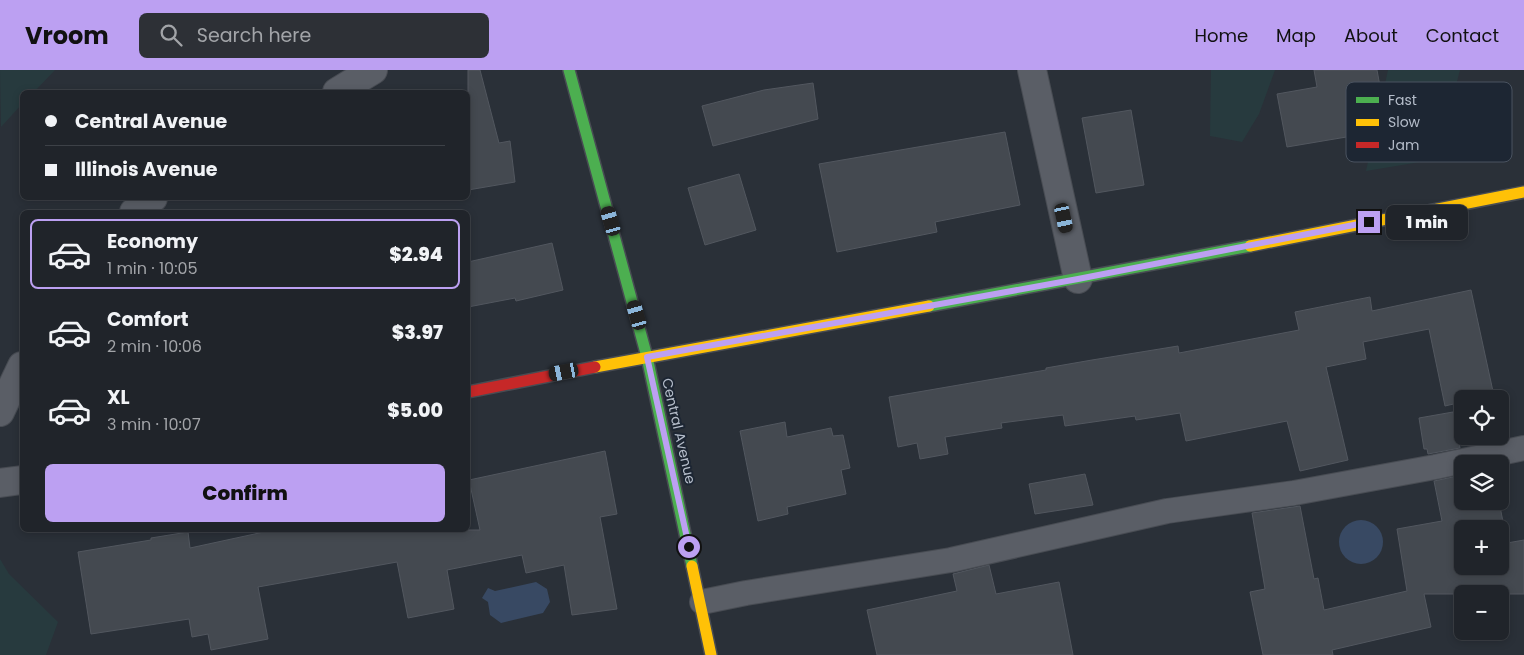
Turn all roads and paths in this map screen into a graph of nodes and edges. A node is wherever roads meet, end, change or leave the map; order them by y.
1 (373, 70) edge
2 (569, 70) edge
3 (1032, 70) edge
4 (340, 90) edge
5 (1524, 192) edge
6 (150, 200) edge
7 (137, 210) edge
8 (1078, 279) junction
9 (647, 357) junction
10 (20, 370) edge
11 (470, 392) edge
12 (0, 412) edge
13 (1524, 448) edge
14 (20, 480) edge
15 (0, 483) edge
16 (702, 602) junction
17 (711, 655) edge

1 - 4 street
2 - 9 street, Central Avenue
3 - 8 street
5 - 8 street
6 - 7 street
8 - 9 street
9 - 11 street
9 - 16 street, Central Avenue
10 - 12 street
13 - 16 lane
14 - 15 street
16 - 17 street, Central Avenue

